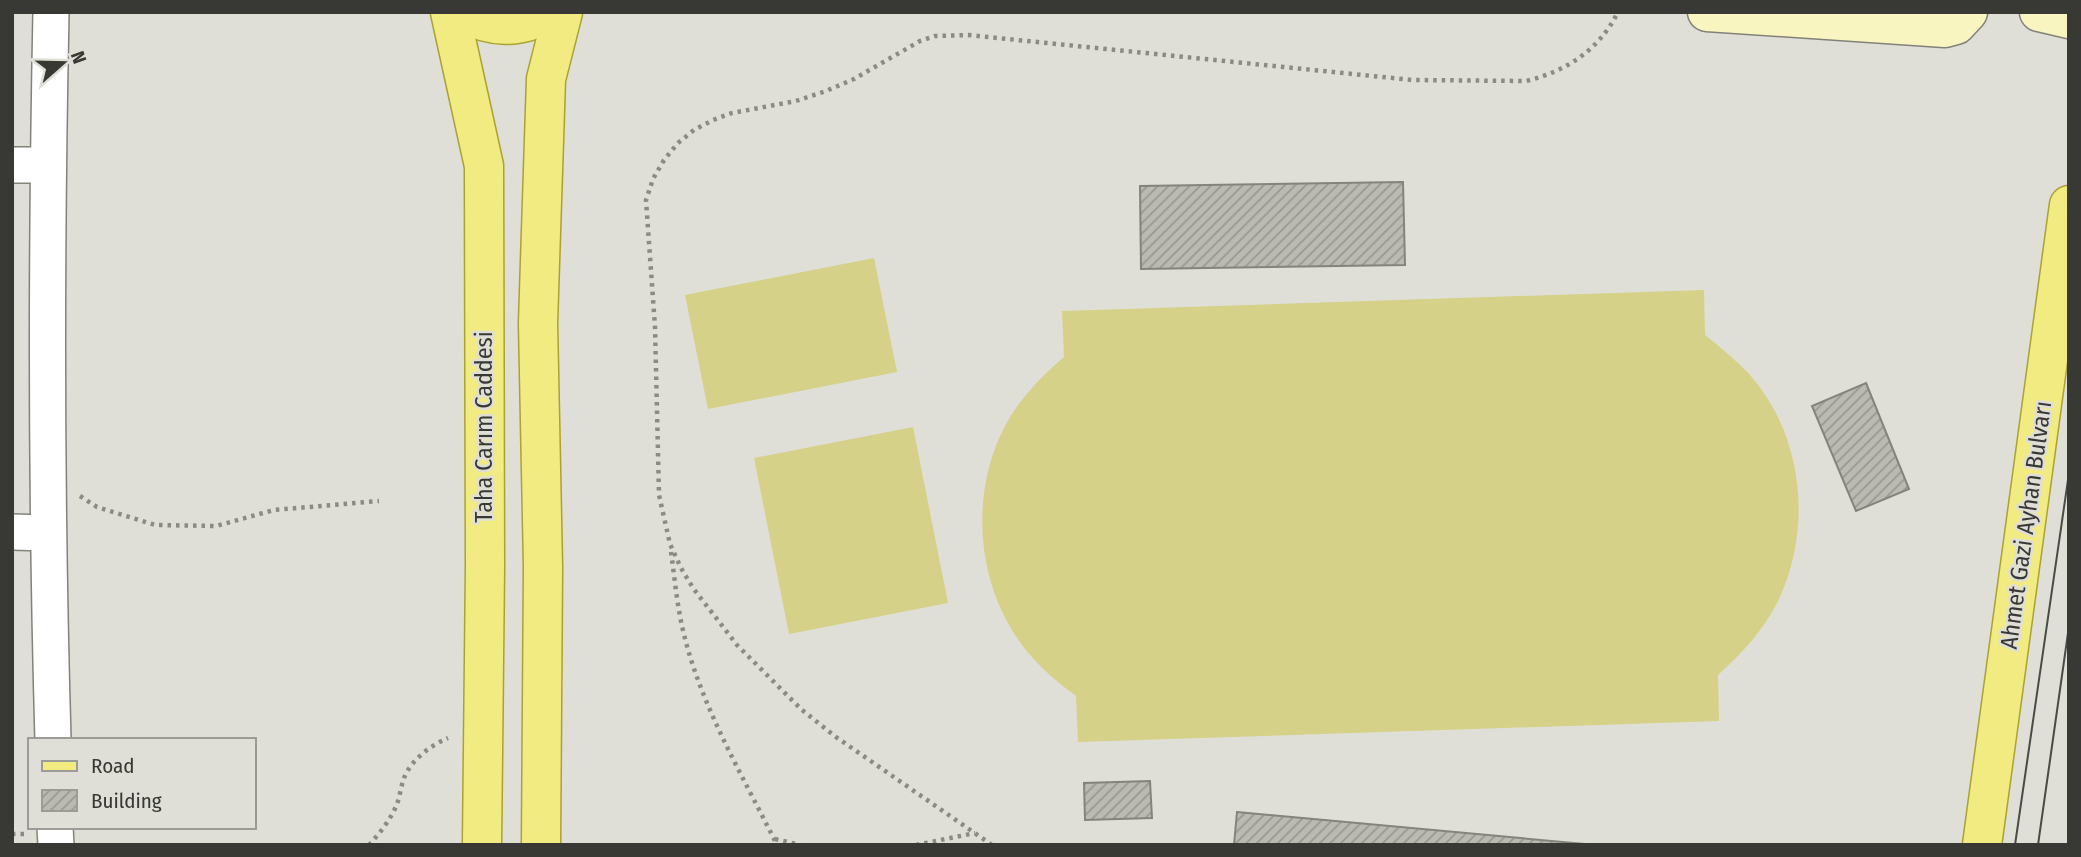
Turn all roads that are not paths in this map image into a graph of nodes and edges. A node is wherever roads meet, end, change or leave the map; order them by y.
1 (51, 12) edge
2 (450, 12) edge
3 (462, 12) edge
4 (548, 12) edge
5 (563, 12) edge
6 (1707, 12) edge
7 (2039, 12) edge
8 (2069, 19) edge
9 (1956, 20) edge
10 (12, 165) edge
11 (48, 165) junction
12 (2069, 205) edge
13 (12, 532) edge
14 (47, 533) junction
15 (53, 738) edge
16 (482, 845) edge
17 (541, 845) edge
18 (1982, 845) edge

1 - 11 street
2 - 16 main road, Taha Carım Caddesi
3 - 4 main road
5 - 17 main road
6 - 9 street
7 - 8 street
10 - 11 street
11 - 14 street
12 - 18 main road, Ahmet Gazi Ayhan Bulvarı
13 - 14 street
14 - 15 street

